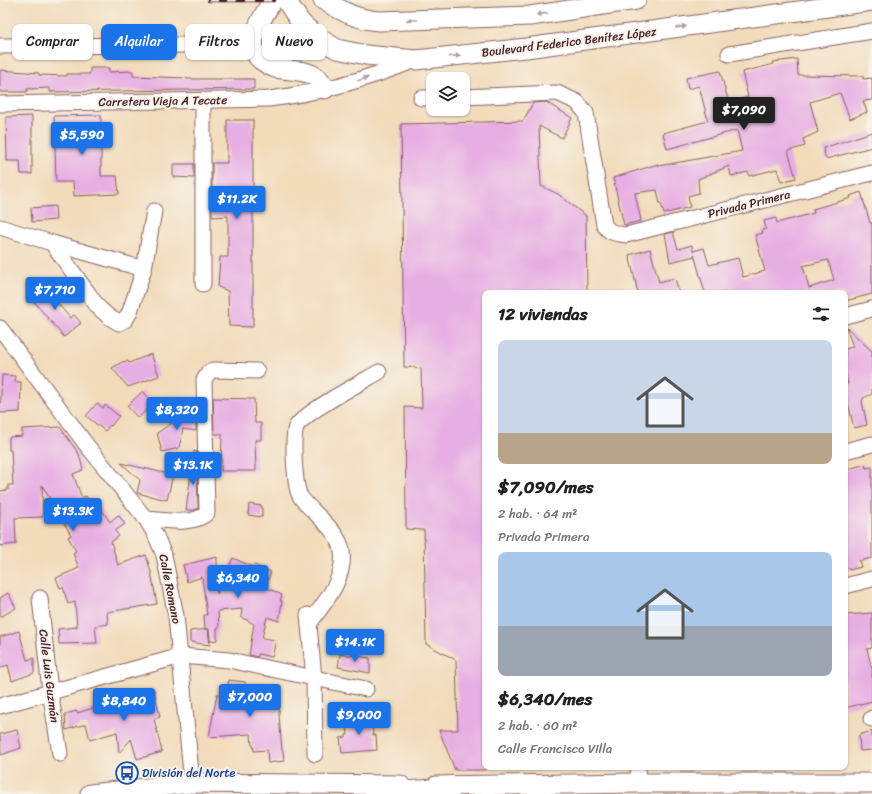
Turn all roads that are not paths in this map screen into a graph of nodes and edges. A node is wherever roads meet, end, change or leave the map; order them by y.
1 (273, 0) edge
2 (286, 0) edge
3 (323, 0) edge
4 (636, 0) edge
5 (872, 2) edge
6 (872, 32) edge
7 (254, 40) edge
8 (0, 46) edge
9 (185, 46) edge
10 (254, 48) edge
11 (729, 54) dead end
12 (416, 60) junction
13 (325, 89) junction
14 (470, 97) edge
15 (203, 101) junction
16 (0, 104) edge
17 (872, 173) edge
18 (154, 211) dead end
19 (0, 227) edge
20 (52, 243) junction
21 (144, 269) junction
22 (203, 284) dead end
23 (872, 309) edge
24 (848, 315) edge
25 (0, 328) edge
26 (257, 371) dead end
27 (379, 372) dead end
28 (872, 444) edge
29 (848, 450) edge
30 (146, 519) junction
31 (872, 579) edge
32 (848, 585) edge
33 (40, 598) dead end
34 (181, 656) junction
35 (314, 678) junction
36 (366, 689) dead end
37 (50, 691) junction
38 (0, 706) edge
39 (60, 754) dead end
40 (315, 754) dead end
41 (638, 775) edge
42 (872, 782) edge
43 (192, 783) junction
44 (452, 787) junction
45 (90, 794) edge
46 (380, 794) edge

1 - 7 main road
2 - 12 main road, Boulevard Federico Benítez López
4 -> 3 main road
12 -> 5 main road, Boulevard Federico Benítez López
6 - 11 street
8 - 9 street
10 - 13 main road
13 -> 12 street, Carretera Vieja A Tecate
13 - 15 street, Carretera Vieja A Tecate
14 - 17 street, Privada Primera
15 - 16 street, Carretera Vieja A Tecate
15 - 22 street
18 - 21 street
19 - 20 street
20 - 21 street
20 - 21 street
23 - 24 street
25 - 30 street, Calle Romano
26 - 30 street
27 - 35 street
28 - 29 street
30 - 34 street, Calle Romano
31 - 32 street
33 - 37 street, Calle Luis Guzmán
34 - 35 street
34 - 37 street
34 - 43 street, Calle Romano
35 - 36 street
35 - 40 street
37 - 38 street
37 - 39 street, Calle Luis Guzmán
41 - 42 main road
41 - 44 main road
43 - 44 main road
43 - 45 main road
44 - 46 highway

